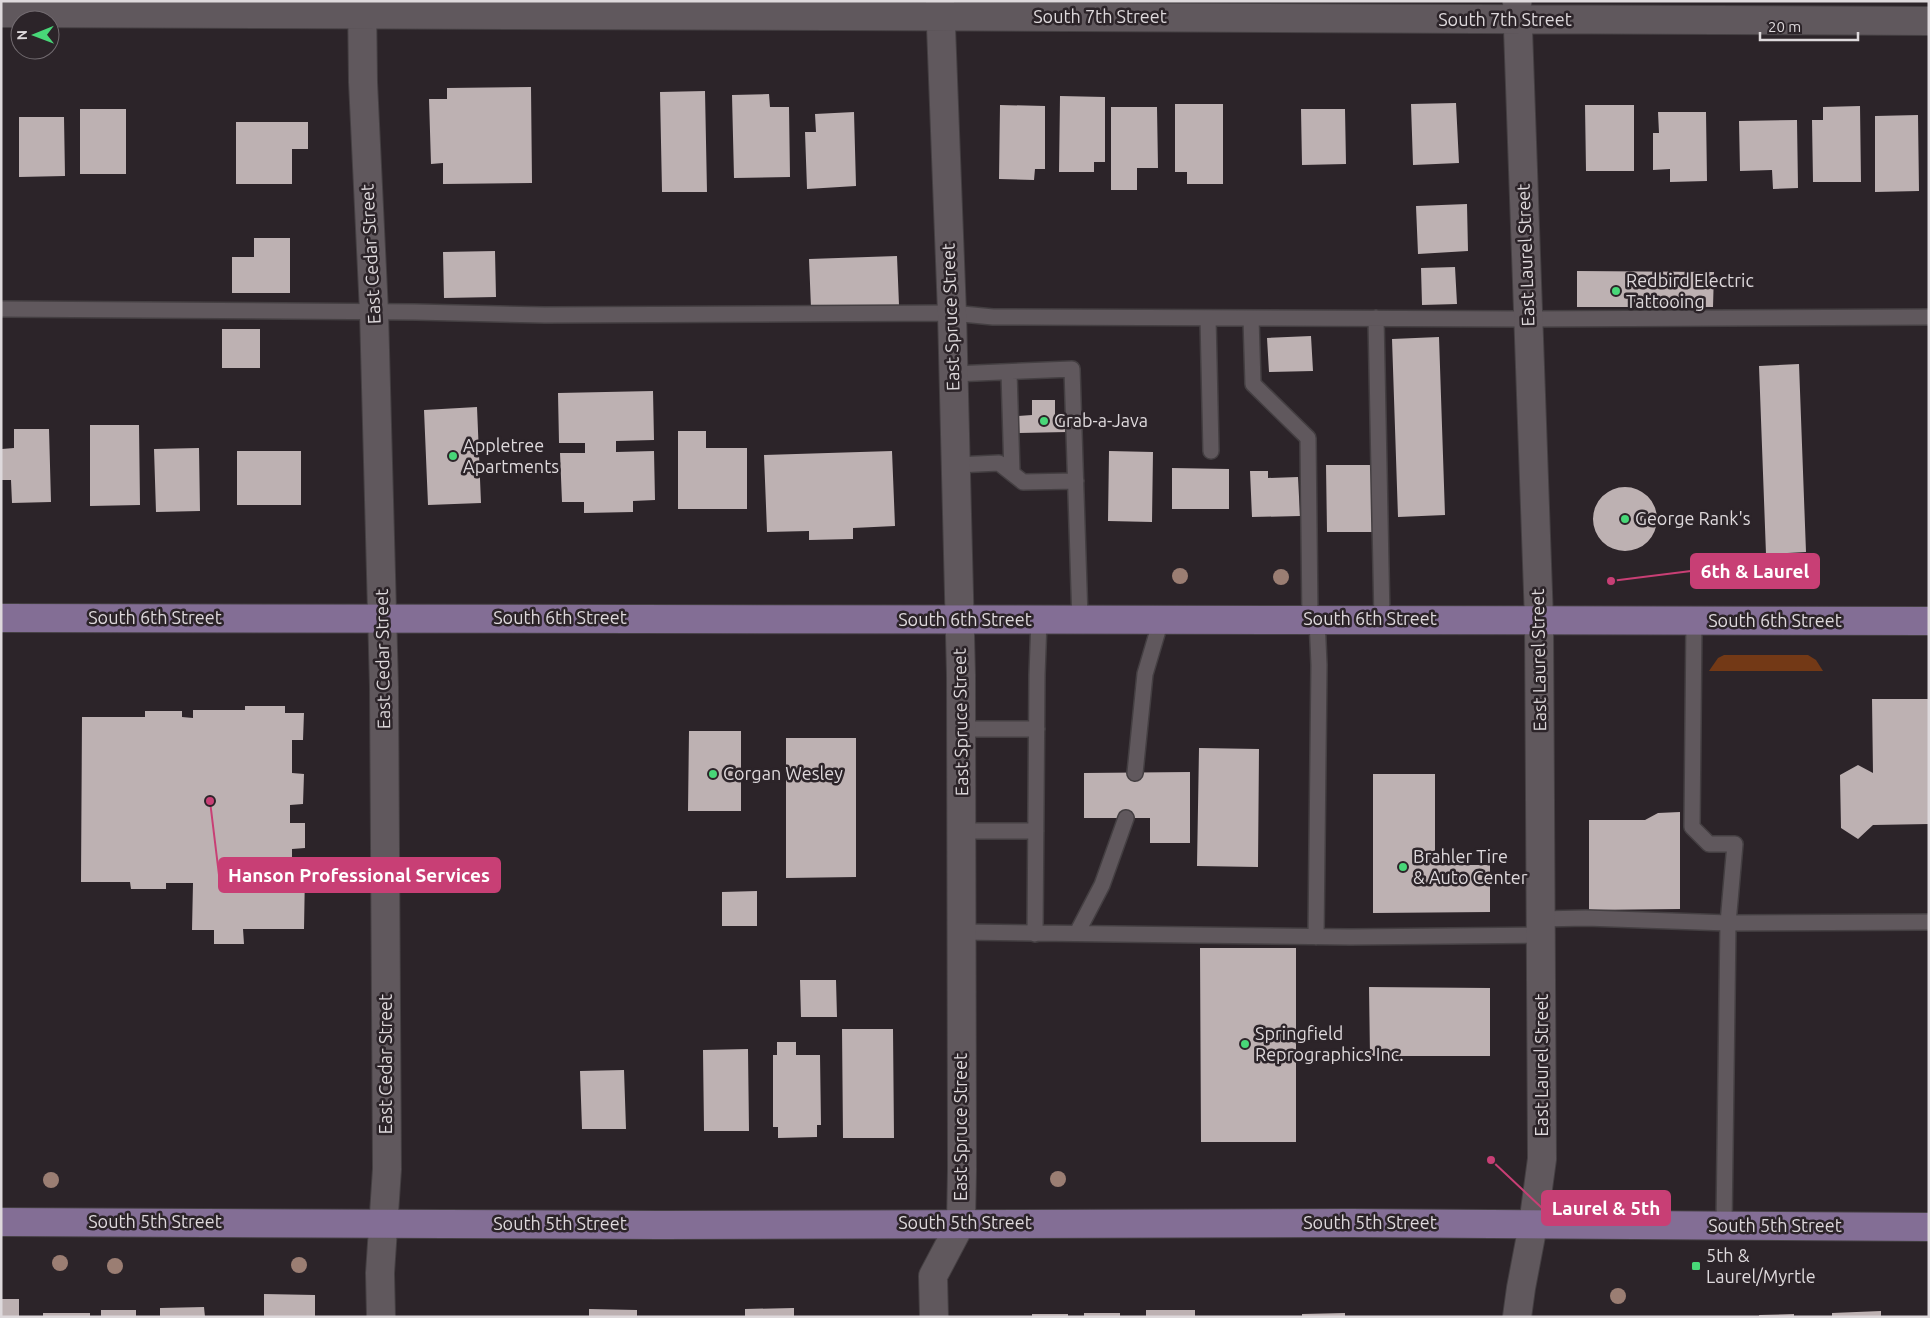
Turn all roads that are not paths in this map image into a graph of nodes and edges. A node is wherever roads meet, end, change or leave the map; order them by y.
1 (363, 7) edge
2 (940, 8) edge
3 (1517, 11) edge
4 (1, 13) edge
5 (1929, 21) edge
6 (1, 309) edge
7 (374, 312) junction
8 (952, 313) junction
9 (1929, 317) edge
10 (1208, 318) junction
11 (1251, 318) junction
12 (1376, 318) junction
13 (1528, 319) junction
14 (1009, 372) junction
15 (953, 374) junction
16 (1211, 450) dead end
17 (956, 465) junction
18 (1012, 473) junction
19 (1076, 481) junction
20 (1, 618) edge
21 (382, 618) junction
22 (959, 619) junction
23 (1313, 619) junction
24 (1040, 620) junction
25 (1080, 620) junction
26 (1161, 620) junction
27 (1382, 620) junction
28 (1539, 620) junction
29 (1694, 621) junction
30 (1929, 621) edge
31 (961, 728) junction
32 (1037, 729) junction
33 (1135, 773) dead end
34 (1126, 818) dead end
35 (961, 831) junction
36 (1036, 832) junction
37 (1929, 922) edge
38 (1728, 923) junction
39 (1541, 927) junction
40 (962, 932) junction
41 (1077, 933) junction
42 (1035, 934) junction
43 (1316, 937) junction
44 (1, 1222) edge
45 (961, 1223) junction
46 (383, 1224) junction
47 (1533, 1225) junction
48 (1724, 1226) junction
49 (1929, 1227) edge
50 (382, 1317) edge
51 (934, 1317) edge
52 (1517, 1317) edge

1 - 2 street, South 7th Street
1 - 4 street, South 7th Street
1 - 7 street, East Cedar Street
2 - 3 street, South 7th Street
2 - 8 street, East Spruce Street
3 - 5 street, South 7th Street
3 - 13 street, East Laurel Street
6 - 7 lane
7 - 8 lane
7 - 21 street, East Cedar Street
8 - 10 lane
8 - 15 street, East Spruce Street
9 - 13 lane
10 - 11 lane
10 - 16 lane
11 - 12 lane
11 - 23 lane
12 - 13 lane
12 - 27 lane
13 - 28 street, East Laurel Street
14 - 15 lane
14 - 18 lane
14 - 19 lane
15 - 17 street, East Spruce Street
17 - 18 lane
17 - 22 street, East Spruce Street
18 - 19 lane
19 - 25 lane
20 - 21 main road, South 6th Street
21 - 22 main road, South 6th Street
21 - 46 street, East Cedar Street
22 - 24 main road, South 6th Street
22 - 31 street, East Spruce Street
23 - 26 main road, South 6th Street
23 - 27 main road, South 6th Street
23 - 43 lane
24 - 25 main road, South 6th Street
24 - 32 lane
25 - 26 main road, South 6th Street
26 - 33 lane
27 - 28 main road, South 6th Street
28 - 29 main road, South 6th Street
28 - 39 street, East Laurel Street
29 - 30 main road, South 6th Street
29 - 38 lane
31 - 32 lane
31 - 35 street, East Spruce Street
32 - 36 lane
34 - 41 lane
35 - 36 lane
35 - 40 street, East Spruce Street
36 - 42 lane
37 - 38 lane
38 - 39 lane
38 - 48 lane
39 - 43 lane
39 - 47 street, East Laurel Street
40 - 42 lane
40 - 45 street, East Spruce Street
41 - 42 lane
41 - 43 lane
44 - 46 main road, South 5th Street
45 - 46 main road, South 5th Street
45 - 47 main road, South 5th Street
45 - 51 street, East Spruce Street
46 - 50 street, East Cedar Street
47 - 48 main road, South 5th Street
47 - 52 street, East Laurel Street
48 - 49 main road, South 5th Street

